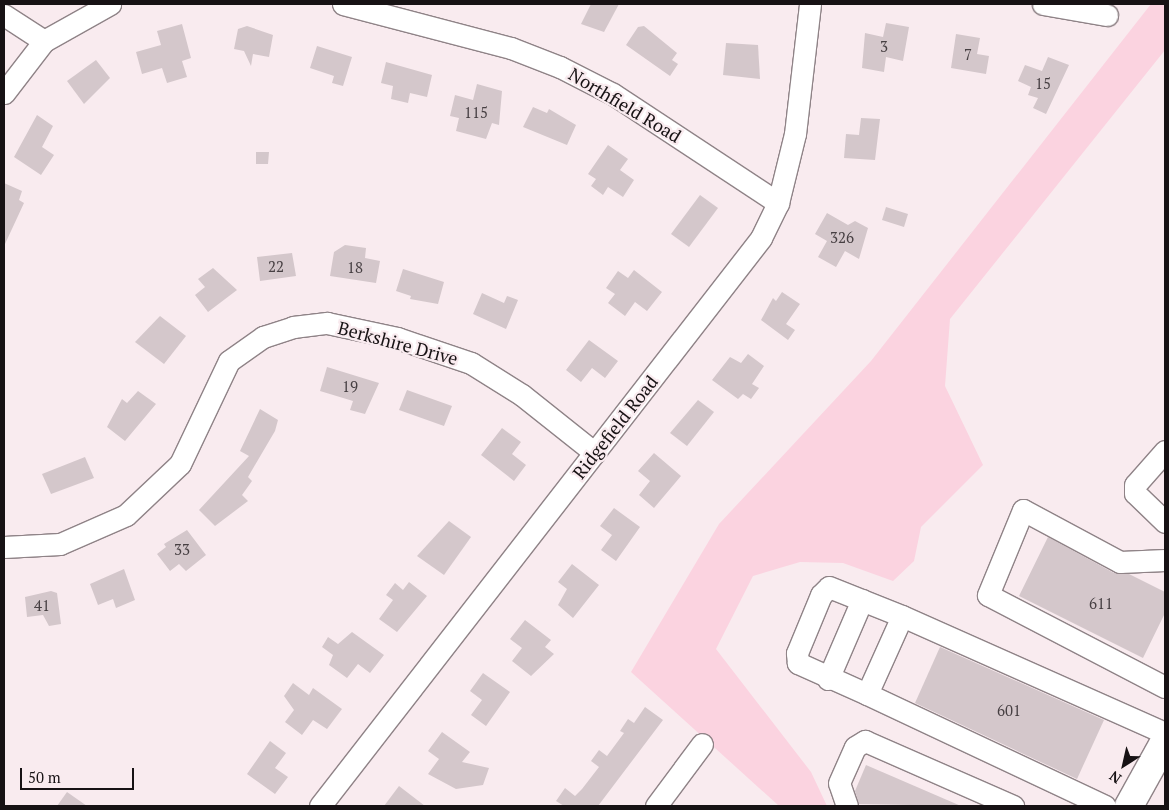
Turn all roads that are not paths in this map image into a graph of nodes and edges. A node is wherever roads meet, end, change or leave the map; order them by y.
1 (110, 4) edge
2 (343, 4) edge
3 (810, 4) edge
4 (1043, 4) edge
5 (4, 15) edge
6 (1107, 15) dead end
7 (44, 41) junction
8 (4, 93) edge
9 (778, 202) junction
10 (1165, 451) edge
11 (595, 453) junction
12 (1165, 522) edge
13 (4, 547) edge
14 (1165, 560) edge
15 (862, 600) junction
16 (902, 616) junction
17 (828, 679) junction
18 (1165, 687) edge
19 (867, 694) junction
20 (1165, 733) edge
21 (1165, 741) edge
22 (702, 744) dead end
23 (320, 806) edge
24 (656, 806) edge
25 (847, 806) edge
26 (1013, 806) edge
27 (1105, 806) edge
28 (1130, 806) edge

1 - 7 street
2 - 9 street, Northfield Road
3 - 9 street, Ridgefield Road
4 - 6 street
5 - 7 street
7 - 8 street
9 - 11 street, Ridgefield Road
10 - 12 street
11 - 13 street, Berkshire Drive
11 - 23 street, Ridgefield Road
14 - 18 street
15 - 16 street
15 - 17 street
15 - 17 street
16 - 19 street
16 - 20 street
17 - 19 street
19 - 27 street
21 - 28 main road
22 - 24 street
25 - 26 street

